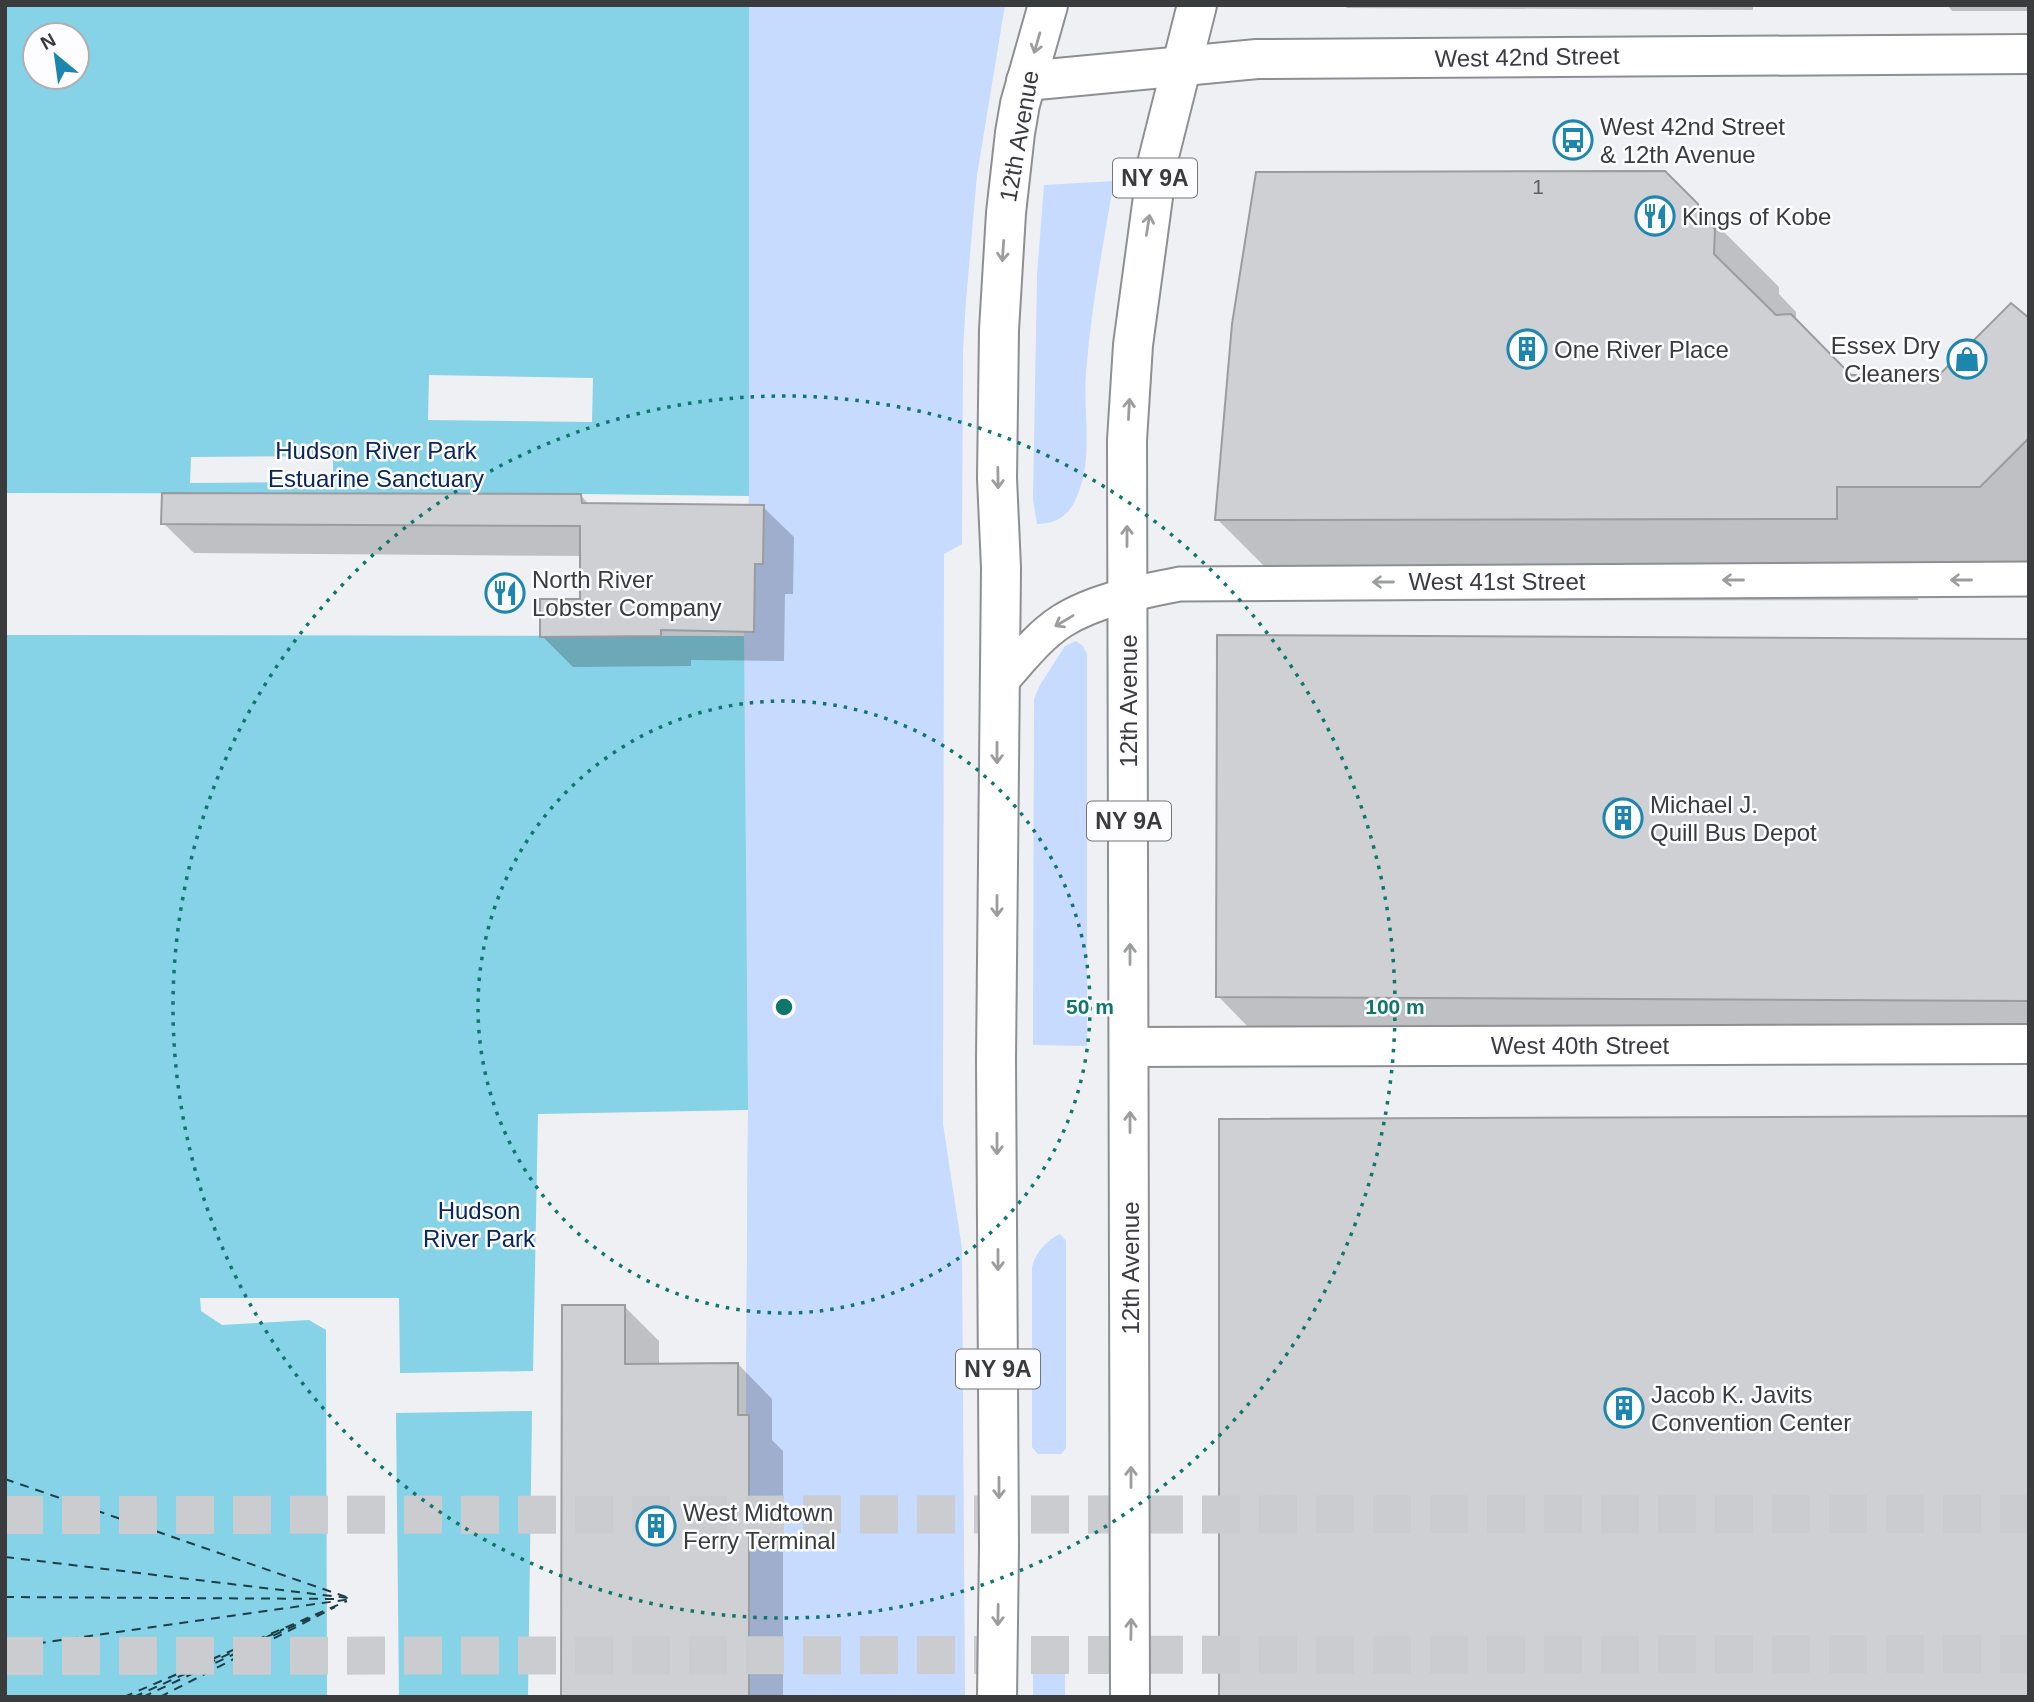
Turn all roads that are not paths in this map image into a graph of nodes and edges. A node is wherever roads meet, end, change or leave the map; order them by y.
1 (1048, 5) edge
2 (1197, 5) edge
3 (2029, 54) edge
4 (1181, 65) junction
5 (1026, 81) junction
6 (2029, 579) edge
7 (1127, 595) junction
8 (998, 685) junction
9 (2029, 1044) edge
10 (1130, 1047) junction
11 (997, 1697) edge
12 (1130, 1697) edge

1 -> 5 main road, 12th Avenue / NY 9A
2 - 4 main road, 12th Avenue / NY 9A
3 - 4 main road, West 42nd Street
4 - 5 main road, West 42nd Street
7 -> 4 main road, 12th Avenue / NY 9A
5 -> 8 main road, 12th Avenue / NY 9A
6 -> 7 street, West 41st Street
7 -> 8 street, West 41st Street
10 -> 7 main road, 12th Avenue / NY 9A
8 -> 11 main road, 12th Avenue / NY 9A
9 - 10 main road, West 40th Street
12 -> 10 main road, 12th Avenue / NY 9A

